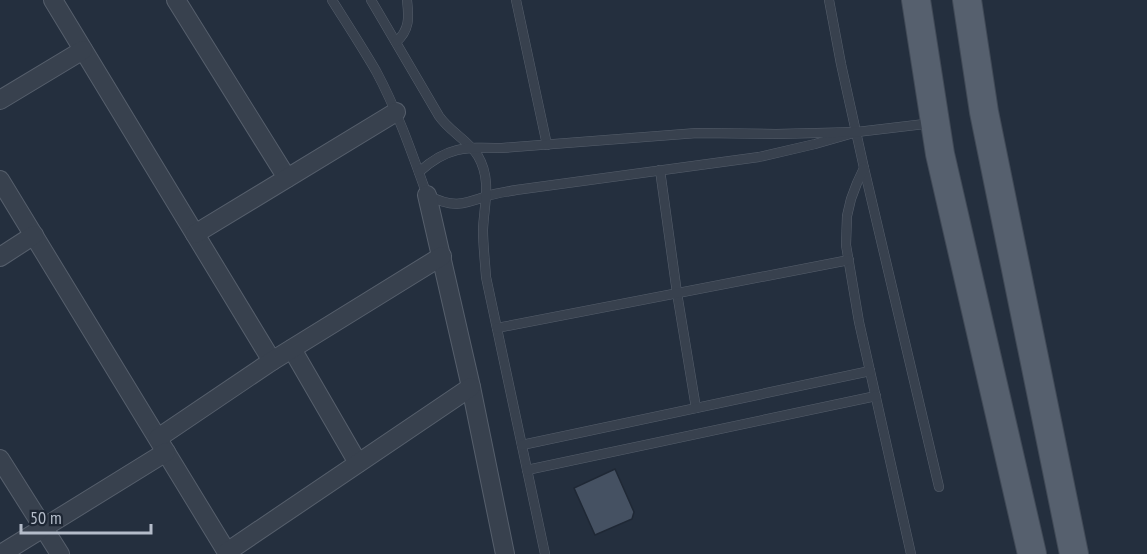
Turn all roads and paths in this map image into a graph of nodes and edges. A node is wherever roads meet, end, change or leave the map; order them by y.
1 (52, 0) edge
2 (177, 0) edge
3 (332, 0) edge
4 (371, 0) edge
5 (407, 0) edge
6 (516, 0) edge
7 (829, 0) edge
8 (916, 0) edge
9 (967, 0) edge
10 (396, 42) junction
11 (83, 50) junction
12 (0, 100) edge
13 (396, 112) junction
14 (935, 123) junction
15 (857, 132) junction
16 (547, 145) junction
17 (471, 147) junction
18 (864, 168) junction
19 (660, 170) junction
20 (419, 172) junction
21 (286, 178) junction
22 (0, 180) edge
23 (427, 195) junction
24 (486, 197) junction
25 (195, 234) junction
26 (34, 235) junction
27 (442, 256) junction
28 (0, 257) edge
29 (849, 260) junction
30 (677, 293) junction
31 (497, 328) junction
32 (292, 349) junction
33 (272, 361) junction
34 (870, 371) junction
35 (471, 387) junction
36 (876, 396) junction
37 (696, 408) junction
38 (162, 445) junction
39 (522, 445) junction
40 (0, 459) edge
41 (358, 463) junction
42 (527, 470) junction
43 (939, 487) dead end
44 (43, 528) junction
45 (227, 553) edge
46 (1, 554) edge
47 (60, 554) edge
48 (504, 554) edge
49 (545, 554) edge
50 (910, 554) edge
51 (1032, 554) edge
52 (1074, 554) edge

1 - 11 street
2 - 21 street
3 - 13 lane
4 - 10 lane
5 - 10 lane
6 - 16 lane
7 - 15 lane
8 - 14 main road
9 - 52 main road
10 - 17 lane
11 - 12 street
11 - 25 street
13 - 20 lane
13 - 21 street
14 - 15 lane
14 - 51 main road
15 - 16 lane
15 - 18 lane
15 - 19 lane
16 - 17 lane
17 - 20 lane
17 - 24 lane
18 - 29 lane
18 - 43 lane
19 - 24 lane
19 - 30 lane
20 - 23 lane
21 - 25 street
22 - 26 street
23 - 24 lane
23 - 27 street
24 - 31 lane
25 - 33 street
26 - 28 street
26 - 38 street
27 - 32 street
27 - 35 street
29 - 30 lane
29 - 34 lane
30 - 31 lane
30 - 37 lane
31 - 39 lane
32 - 33 street
32 - 41 street
33 - 38 street
34 - 36 lane
34 - 37 lane
35 - 41 street
35 - 48 street
36 - 42 lane
36 - 50 lane
37 - 39 lane
38 - 44 street
38 - 45 street
39 - 42 lane
40 - 44 street
41 - 45 street
42 - 49 lane
44 - 46 street
44 - 47 street

